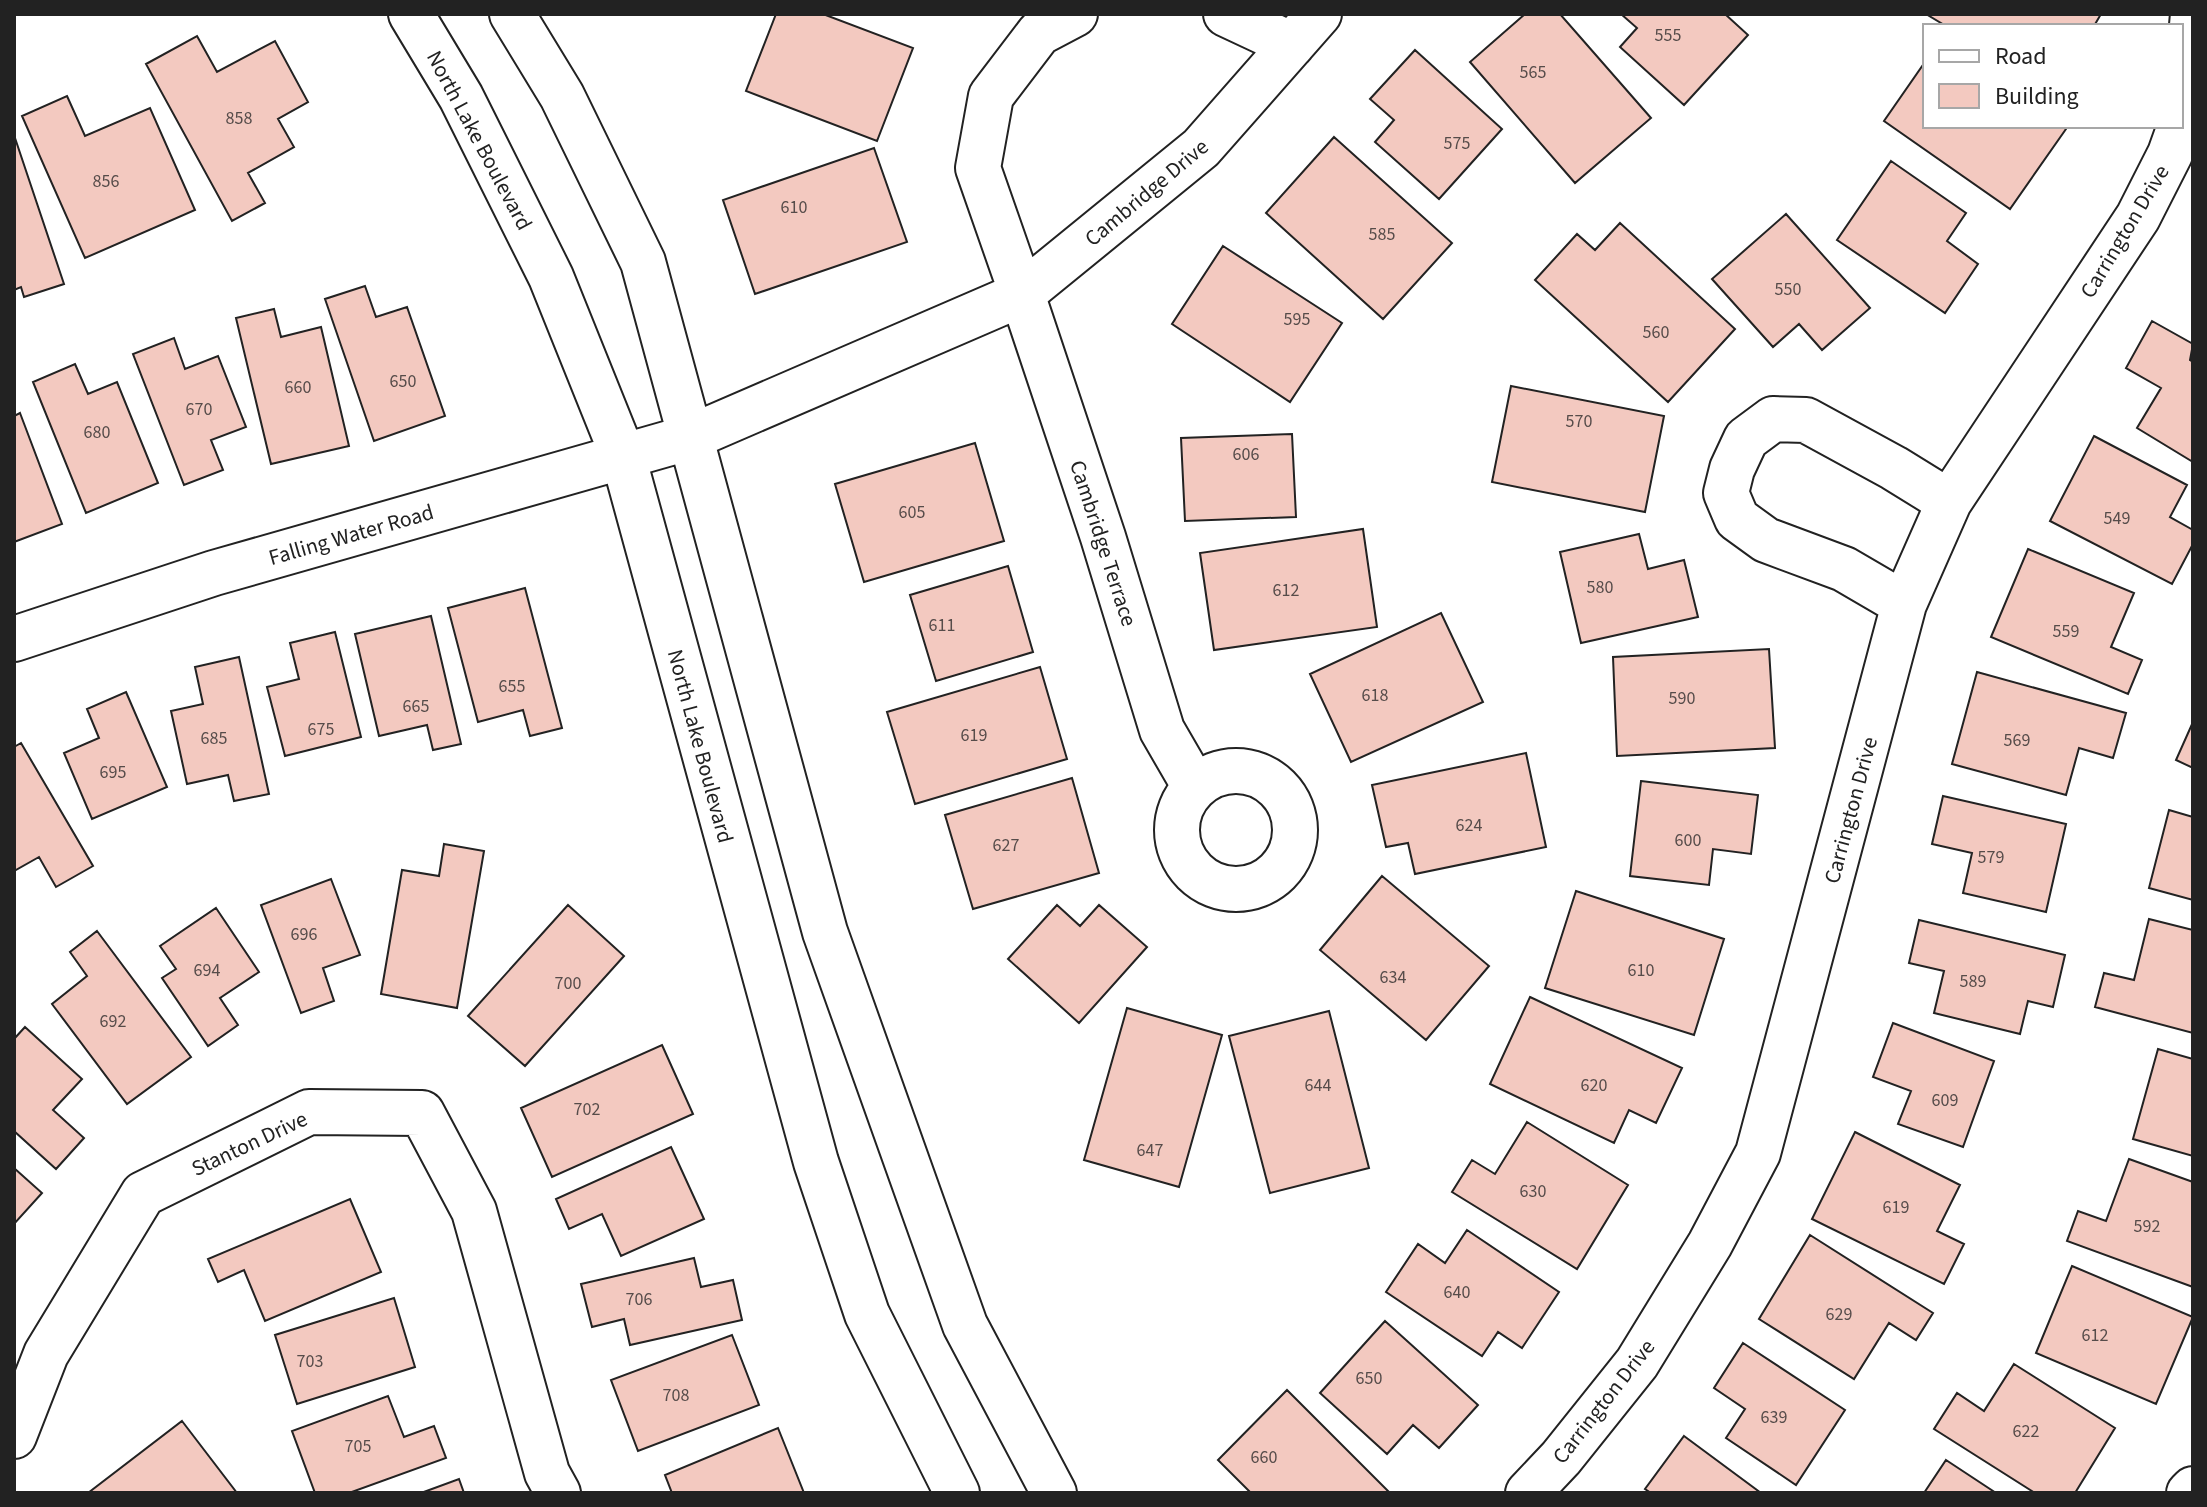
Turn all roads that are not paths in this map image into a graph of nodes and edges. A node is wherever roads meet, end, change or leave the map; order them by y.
1 (411, 14) edge
2 (512, 14) edge
3 (1075, 14) edge
4 (1226, 14) edge
5 (2193, 14) edge
6 (1306, 30) edge
7 (2183, 118) edge
8 (2180, 128) edge
9 (1022, 294) junction
10 (691, 437) junction
11 (623, 456) junction
12 (1949, 502) junction
13 (1904, 604) junction
14 (14, 639) edge
15 (1195, 787) dead end
16 (14, 1436) edge
17 (558, 1493) edge
18 (957, 1493) edge
19 (1054, 1493) edge
20 (1528, 1493) edge

1 - 11 street, North Lake Boulevard
2 - 10 street
3 - 9 street
4 - 6 street, Cambridge Drive
5 - 7 street, Carrington Drive
6 - 9 street, Cambridge Drive
8 - 12 street, Carrington Drive
9 - 10 street, Cambridge Drive
9 - 15 street, Cambridge Terrace
10 - 11 street, Falling Water Road
10 - 19 street
11 - 14 street, Falling Water Road
11 - 18 street, North Lake Boulevard
12 - 13 street, Carrington Drive
12 - 13 street
13 - 20 street, Carrington Drive
16 - 17 street, Stanton Drive

